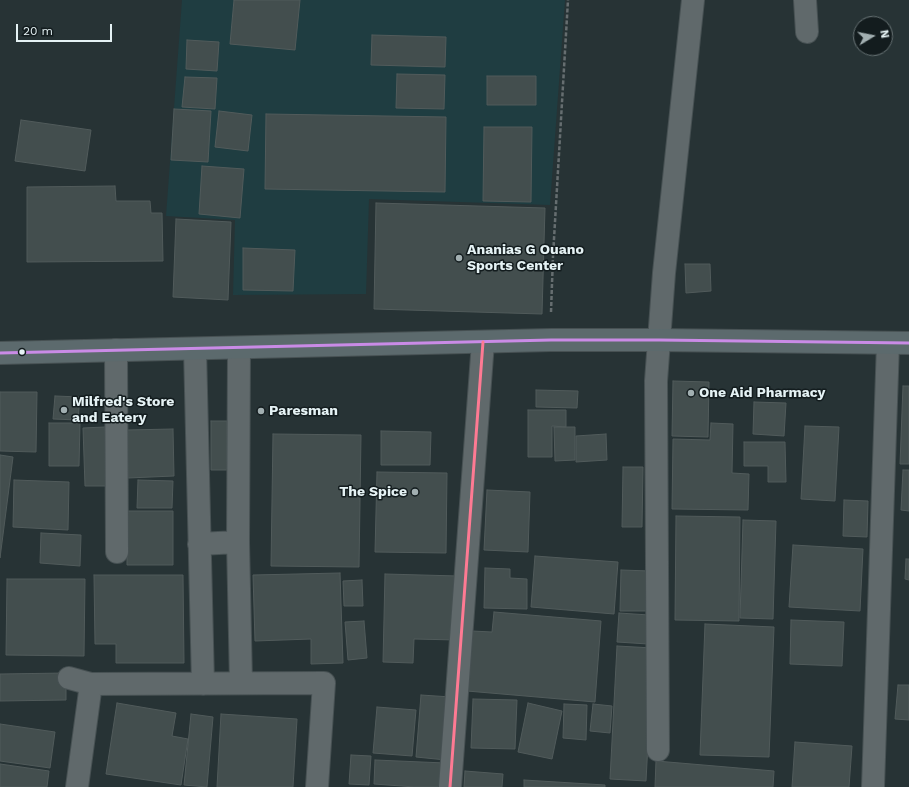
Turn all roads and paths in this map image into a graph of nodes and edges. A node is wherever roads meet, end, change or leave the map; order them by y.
1 (568, 0) edge
2 (693, 0) edge
3 (805, 0) edge
4 (807, 32) dead end
5 (551, 340) junction
6 (659, 340) junction
7 (483, 342) junction
8 (899, 343) edge
9 (239, 348) junction
10 (195, 349) junction
11 (116, 350) junction
12 (0, 353) edge
13 (238, 542) junction
14 (199, 544) junction
15 (117, 552) dead end
16 (69, 678) dead end
17 (241, 683) junction
18 (91, 684) junction
19 (203, 684) junction
20 (658, 750) dead end
21 (77, 787) edge
22 (317, 787) edge
23 (450, 787) edge
24 (873, 787) edge

1 - 5 path
2 - 6 street
3 - 4 street
5 - 6 main road
5 - 7 main road
6 - 8 main road
6 - 20 street
7 - 9 main road
7 - 23 street
8 - 24 street
9 - 10 main road
9 - 13 street
10 - 11 main road
10 - 14 street
11 - 12 main road
11 - 15 street
13 - 14 street
13 - 17 street
14 - 19 street
16 - 18 street
17 - 19 street
17 - 22 street
18 - 19 street
18 - 21 street

